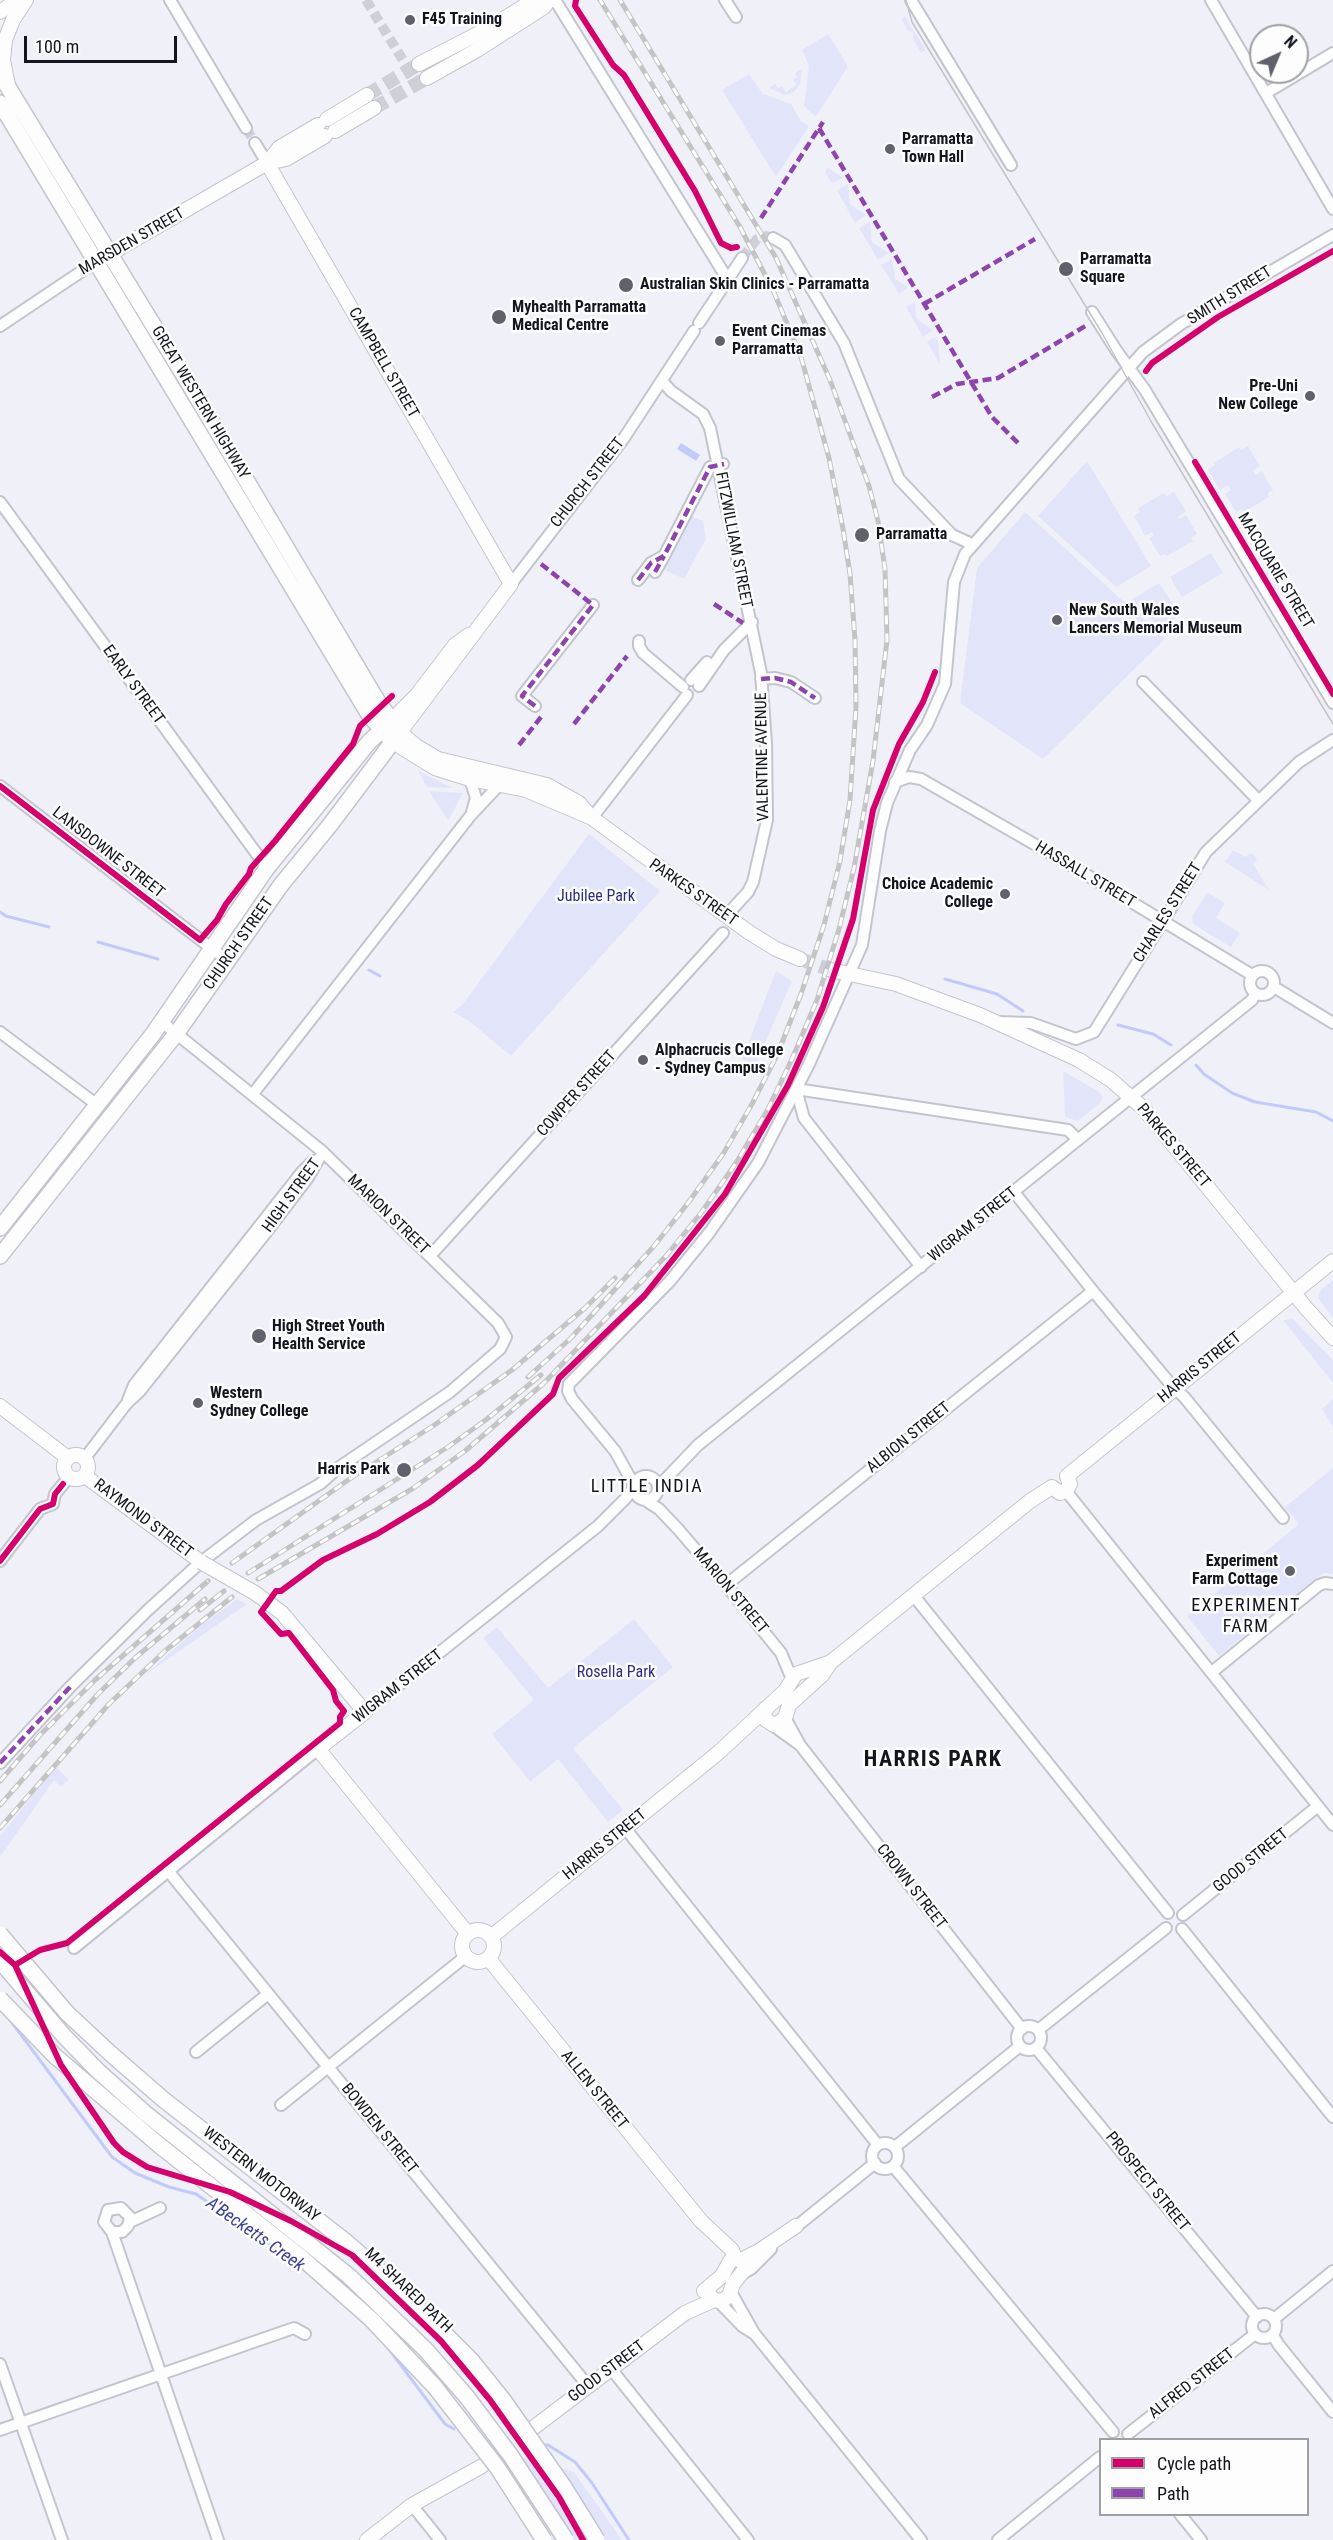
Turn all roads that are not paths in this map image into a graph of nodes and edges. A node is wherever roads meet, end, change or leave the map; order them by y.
1 (18, 0) edge
2 (26, 0) edge
3 (171, 0) edge
4 (534, 0) edge
5 (549, 0) edge
6 (555, 0) edge
7 (725, 0) edge
8 (911, 0) edge
9 (1211, 0) edge
10 (0, 12) edge
11 (736, 17) dead end
12 (1333, 53) edge
13 (419, 64) tunnel mouth
14 (0, 74) edge
15 (427, 78) tunnel mouth
16 (10, 90) junction
17 (1266, 93) junction
18 (367, 95) tunnel mouth
19 (0, 103) edge
20 (374, 108) tunnel mouth
21 (246, 128) tunnel mouth
22 (326, 128) junction
23 (255, 143) tunnel mouth
24 (267, 163) junction
25 (1011, 165) dead end
26 (1333, 209) edge
27 (1333, 235) edge
28 (773, 238) dead end
29 (104, 258) junction
30 (742, 258) tunnel mouth
31 (731, 276) junction
32 (1092, 312) dead end
33 (0, 326) edge
34 (1128, 367) junction
35 (662, 381) junction
36 (721, 464) junction
37 (0, 502) edge
38 (972, 544) junction
39 (664, 555) junction
40 (655, 572) dead end
41 (638, 580) dead end
42 (510, 584) junction
43 (593, 605) dead end
44 (747, 611) junction
45 (750, 625) junction
46 (741, 634) junction
47 (755, 644) junction
48 (761, 679) junction
49 (1143, 682) dead end
50 (689, 686) junction
51 (815, 698) dead end
52 (1333, 703) edge
53 (535, 706) dead end
54 (391, 731) junction
55 (1333, 740) edge
56 (470, 779) junction
57 (895, 782) junction
58 (500, 784) junction
59 (0, 786) edge
60 (1258, 800) junction
61 (471, 814) junction
62 (592, 818) junction
63 (267, 868) junction
64 (726, 916) junction
65 (1163, 921) junction
66 (723, 933) dead end
67 (212, 949) junction
68 (800, 958) tunnel mouth
69 (228, 961) junction
70 (831, 970) tunnel mouth
71 (849, 974) junction
72 (1252, 975) junction
73 (1274, 987) junction
74 (1256, 993) junction
75 (162, 1022) junction
76 (996, 1022) junction
77 (1333, 1023) edge
78 (0, 1032) edge
79 (176, 1034) junction
80 (796, 1089) junction
81 (252, 1095) junction
82 (1131, 1097) junction
83 (96, 1104) junction
84 (1078, 1140) junction
85 (323, 1152) junction
86 (1014, 1192) junction
87 (0, 1229) edge
88 (12, 1240) junction
89 (0, 1256) edge
90 (430, 1256) junction
91 (1333, 1260) edge
92 (921, 1267) junction
93 (1093, 1291) junction
94 (1293, 1293) junction
95 (1333, 1338) edge
96 (1176, 1387) junction
97 (0, 1406) edge
98 (615, 1451) junction
99 (686, 1455) junction
100 (68, 1458) junction
101 (85, 1458) junction
102 (85, 1476) junction
103 (646, 1476) junction
104 (1067, 1476) junction
105 (69, 1477) junction
106 (634, 1486) junction
107 (1052, 1487) junction
108 (657, 1490) junction
109 (1066, 1491) junction
110 (644, 1499) junction
111 (610, 1516) junction
112 (1283, 1518) dead end
113 (678, 1529) junction
114 (0, 1561) edge
115 (201, 1562) junction
116 (1329, 1583) edge
117 (726, 1585) junction
118 (914, 1596) junction
119 (831, 1662) junction
120 (1212, 1672) junction
121 (799, 1674) junction
122 (811, 1686) junction
123 (365, 1712) junction
124 (768, 1718) junction
125 (785, 1718) junction
126 (800, 1745) junction
127 (318, 1749) junction
128 (0, 1763) edge
129 (1318, 1806) junction
130 (1333, 1825) edge
131 (626, 1828) junction
132 (169, 1872) junction
133 (1168, 1913) junction
134 (1183, 1915) junction
135 (1166, 1928) junction
136 (1182, 1929) junction
137 (0, 1934) edge
138 (468, 1934) junction
139 (491, 1937) junction
140 (74, 1948) dead end
141 (466, 1956) junction
142 (488, 1958) junction
143 (0, 1961) edge
144 (268, 1994) junction
145 (0, 1999) edge
146 (1022, 2029) junction
147 (1038, 2030) junction
148 (1020, 2046) junction
149 (1036, 2048) junction
150 (196, 2052) dead end
151 (328, 2066) junction
152 (281, 2105) dead end
153 (1333, 2117) edge
154 (878, 2145) junction
155 (895, 2147) junction
156 (875, 2163) junction
157 (892, 2166) junction
158 (160, 2208) dead end
159 (130, 2222) junction
160 (796, 2226) joint
161 (112, 2232) junction
162 (736, 2265) junction
163 (1333, 2271) edge
164 (710, 2286) junction
165 (731, 2292) junction
166 (716, 2301) junction
167 (685, 2313) junction
168 (298, 2317) dead end
169 (1257, 2317) junction
170 (1274, 2319) junction
171 (294, 2328) junction
172 (754, 2333) junction
173 (305, 2334) dead end
174 (1255, 2334) junction
175 (1273, 2335) junction
176 (0, 2364) edge
177 (612, 2370) junction
178 (160, 2373) junction
179 (589, 2387) junction
180 (1333, 2412) edge
181 (20, 2423) junction
182 (0, 2430) edge
183 (529, 2431) tunnel mouth
184 (1110, 2436) edge
185 (1130, 2437) edge
186 (1099, 2459) edge
187 (482, 2466) tunnel mouth
188 (412, 2505) junction
189 (1182, 2516) edge
190 (62, 2540) edge
191 (218, 2540) edge
192 (367, 2540) edge
193 (440, 2540) edge
194 (544, 2540) edge
195 (566, 2540) edge
196 (597, 2540) edge
197 (748, 2540) edge
198 (921, 2540) edge
199 (998, 2540) edge
200 (1201, 2540) edge

1 - 10 main road
2 - 16 main road
3 - 21 street
4 - 13 main road
5 - 15 main road
6 - 31 street
7 - 11 street
8 - 25 street
9 - 17 street
12 - 17 street
14 - 16 highway, GREAT WESTERN HIGHWAY
16 - 29 highway, GREAT WESTERN HIGHWAY
17 - 26 street
18 - 22 main road, MARSDEN STREET
19 - 29 highway, GREAT WESTERN HIGHWAY
20 - 22 main road, MARSDEN STREET
22 - 24 main road, MARSDEN STREET
23 - 24 street, CAMPBELL STREET
24 - 29 main road, MARSDEN STREET
24 - 42 main road, CAMPBELL STREET
27 - 34 street, SMITH STREET
28 - 38 street
29 - 33 street, MARSDEN STREET
29 - 54 highway, GREAT WESTERN HIGHWAY
29 - 54 highway, GREAT WESTERN HIGHWAY
30 - 31 street, CHURCH STREET
31 - 35 street, CHURCH STREET
32 - 34 street, MACQUARIE STREET
34 - 38 street, SMITH STREET
34 - 52 street, MACQUARIE STREET
35 - 36 street, FITZWILLIAM STREET
35 - 42 street, CHURCH STREET
36 - 39 street
36 - 44 street, FITZWILLIAM STREET
36 - 45 street, FITZWILLIAM STREET
37 - 63 street, EARLY STREET
38 - 57 street, SMITH STREET
39 - 40 street
39 - 41 street
42 - 54 main road, CHURCH STREET
43 - 53 street
44 - 45 street, FITZWILLIAM STREET
44 - 50 street
45 - 46 street
45 - 47 street, VALENTINE AVENUE
46 - 47 street
46 - 50 street
47 - 48 street, VALENTINE AVENUE
48 - 51 street
48 - 64 street, VALENTINE AVENUE
49 - 60 street
50 - 62 street
54 - 56 main road, PARKES STREET
54 - 62 main road, PARKES STREET
54 - 63 highway, CHURCH STREET
54 - 69 highway, CHURCH STREET
55 - 60 street, CHARLES STREET
56 - 58 main road, PARKES STREET
56 - 61 street
57 - 65 street, HASSALL STREET
57 - 71 street, SMITH STREET
58 - 61 street
58 - 62 main road, PARKES STREET
59 - 67 street, LANSDOWNE STREET
60 - 65 street, CHARLES STREET
61 - 81 street
62 - 64 main road, PARKES STREET
63 - 67 highway, CHURCH STREET
64 - 68 main road, PARKES STREET
65 - 72 street, HASSALL STREET
65 - 76 street, CHARLES STREET
66 - 90 street, COWPER STREET
67 - 69 street, LANSDOWNE STREET
67 - 75 highway, CHURCH STREET
69 - 79 highway, CHURCH STREET
70 - 71 main road, PARKES STREET
71 - 76 main road, PARKES STREET
71 - 80 street, SMITH STREET
72 - 73 street
72 - 74 street
73 - 74 street
73 - 77 street
74 - 82 street, WIGRAM STREET
75 - 79 street, MARION STREET
75 - 83 highway, CHURCH STREET
76 - 82 main road, PARKES STREET
78 - 83 street
79 - 81 street, MARION STREET
79 - 88 highway, CHURCH STREET
80 - 84 street
80 - 92 street
80 - 98 street, SMITH STREET
81 - 85 street, MARION STREET
82 - 84 street, WIGRAM STREET
82 - 94 main road, PARKES STREET
83 - 87 highway, CHURCH STREET
84 - 86 street, WIGRAM STREET
85 - 90 street, MARION STREET
85 - 101 street, HIGH STREET
86 - 92 street, WIGRAM STREET
86 - 93 street
87 - 88 street
88 - 89 highway, CHURCH STREET
90 - 115 street, MARION STREET
91 - 94 main road, HARRIS STREET
92 - 99 street, WIGRAM STREET
93 - 96 street
93 - 117 street, ALBION STREET
94 - 95 main road, PARKES STREET
94 - 96 main road, HARRIS STREET
96 - 104 main road, HARRIS STREET
96 - 112 street
97 - 100 main road
98 - 103 street
98 - 106 street
99 - 103 street, WIGRAM STREET
99 - 108 street, WIGRAM STREET
100 - 101 main road
100 - 105 main road
101 - 102 main road
102 - 105 main road
102 - 115 main road, RAYMOND STREET
103 - 106 street
103 - 108 street
104 - 107 main road
104 - 109 main road
105 - 114 street
106 - 110 street
106 - 111 street, WIGRAM STREET
107 - 109 main road
107 - 118 main road
108 - 110 street
108 - 113 street, MARION STREET
109 - 120 street
110 - 111 street, WIGRAM STREET
110 - 113 street, MARION STREET
111 - 123 street, WIGRAM STREET
113 - 117 street, MARION STREET
115 - 123 main road, RAYMOND STREET, bridge
115 - 128 street
116 - 120 street
117 - 121 street, MARION STREET
118 - 119 main road
118 - 133 street
119 - 121 main road
119 - 122 main road
120 - 129 street
121 - 122 main road
121 - 124 main road
122 - 125 main road
123 - 127 main road, WIGRAM STREET
124 - 125 main road
124 - 126 street, CROWN STREET
124 - 131 main road, HARRIS STREET
125 - 126 street, CROWN STREET
126 - 146 street, CROWN STREET
127 - 132 street, WIGRAM STREET
127 - 138 main road
129 - 130 street
129 - 134 street, GOOD STREET
131 - 139 main road, HARRIS STREET
131 - 154 street
132 - 140 street, WIGRAM STREET
132 - 144 street, BOWDEN STREET
133 - 134 street
133 - 135 street
134 - 136 street
135 - 136 street
135 - 147 street
136 - 153 street
137 - 196 highway, WESTERN MOTORWAY, bridge
138 - 139 main road
138 - 141 main road
139 - 142 main road
141 - 142 main road
141 - 151 street
142 - 162 main road, ALLEN STREET
143 - 195 highway, WESTERN MOTORWAY, bridge
144 - 150 street
144 - 151 street, BOWDEN STREET
145 - 194 highway, bridge
146 - 147 street
146 - 148 street
147 - 149 street
148 - 149 street
148 - 155 street
149 - 169 street, PROSPECT STREET
151 - 152 street
151 - 179 street, BOWDEN STREET
154 - 155 street
154 - 156 street
155 - 157 street
156 - 157 street
156 - 160 street
157 - 184 street
158 - 159 street
159 - 161 street
159 - 161 street
160 - 162 main road
161 - 178 street
162 - 164 main road, GOOD STREET
162 - 165 main road
163 - 170 street
164 - 166 main road
164 - 167 main road, GOOD STREET
165 - 166 main road, GOOD STREET
165 - 172 street
166 - 167 main road, GOOD STREET
166 - 172 street
167 - 177 main road, GOOD STREET
168 - 171 street
169 - 170 street
169 - 174 street
170 - 175 street
171 - 173 street
171 - 178 street
172 - 198 street
174 - 175 street
174 - 185 street, ALFRED STREET
175 - 180 street
176 - 181 street
177 - 179 main road, GOOD STREET
177 - 197 street
178 - 181 street
178 - 191 street
179 - 183 main road, GOOD STREET
181 - 182 street
181 - 190 street
184 - 185 street
186 - 199 street
187 - 188 main road
188 - 192 main road
188 - 193 street
189 - 200 street

